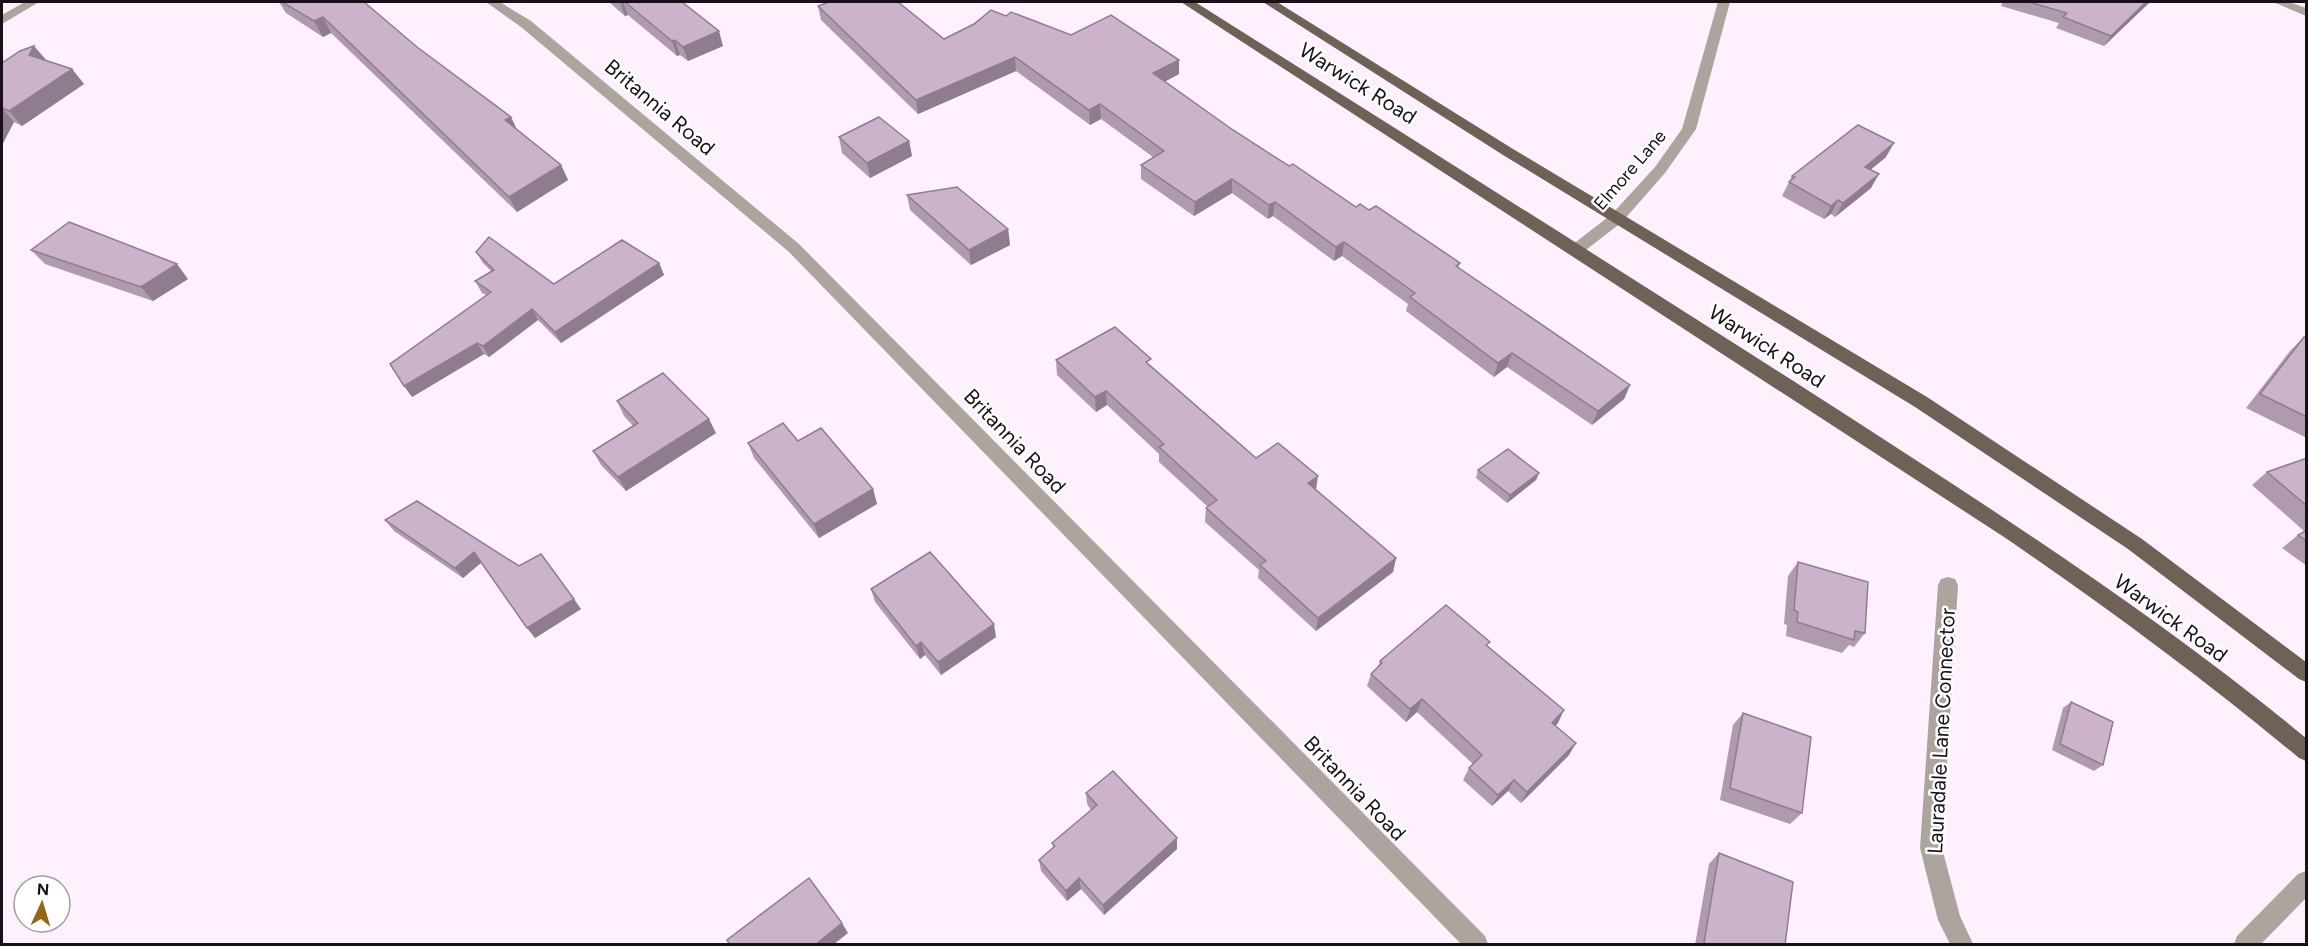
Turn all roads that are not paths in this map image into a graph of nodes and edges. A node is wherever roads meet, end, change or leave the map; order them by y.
1 (33, 2) edge
2 (492, 2) edge
3 (1186, 2) edge
4 (1269, 2) edge
5 (1725, 2) edge
6 (2279, 2) edge
7 (2307, 12) edge
8 (2, 20) edge
9 (1617, 218) junction
10 (1578, 249) junction
11 (1947, 585) dead end
12 (2307, 673) edge
13 (2307, 751) edge
14 (2307, 882) edge
15 (1477, 945) edge
16 (1962, 945) edge
17 (2245, 945) edge

1 - 8 street
2 - 15 street, Britannia Road
3 - 10 main road, Warwick Road
4 - 9 main road, Warwick Road
5 - 9 street, Elmore Lane
6 - 7 street
9 - 10 street, Elmore Lane
9 - 12 main road, Warwick Road
10 - 13 main road, Warwick Road
11 - 16 street, Lauradale Lane Connector
14 - 17 street

